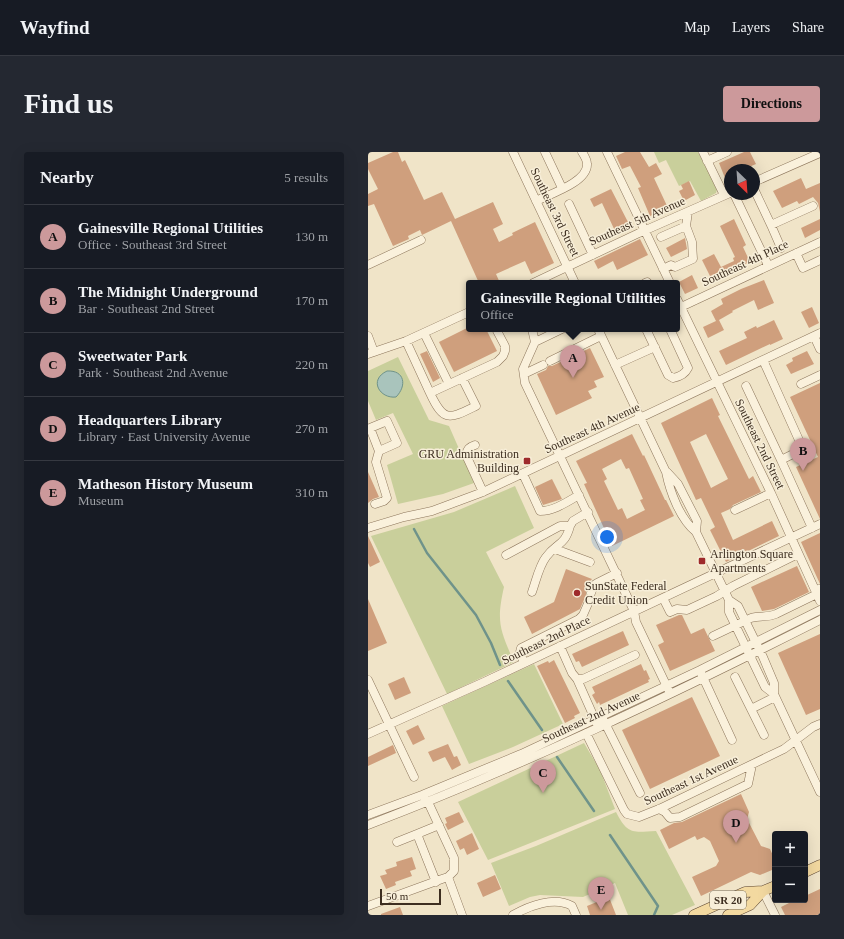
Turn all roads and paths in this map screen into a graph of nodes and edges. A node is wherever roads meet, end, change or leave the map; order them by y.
1 (512, 152) edge
2 (545, 152) edge
3 (582, 152) edge
4 (608, 152) edge
5 (703, 152) edge
6 (726, 152) edge
7 (820, 153) edge
8 (707, 161) junction
9 (760, 179) edge
10 (562, 188) junction
11 (724, 189) edge
12 (724, 195) edge
13 (737, 200) edge
14 (759, 200) edge
15 (536, 201) junction
16 (569, 204) dead end
17 (813, 206) dead end
18 (688, 212) junction
19 (771, 225) junction
20 (686, 226) junction
21 (645, 231) junction
22 (661, 237) dead end
23 (422, 240) dead end
24 (820, 242) edge
25 (781, 248) dead end
26 (796, 253) junction
27 (593, 254) junction
28 (820, 260) edge
29 (368, 265) edge
30 (768, 265) junction
31 (567, 267) junction
32 (663, 269) junction
33 (539, 280) edge
34 (574, 280) edge
35 (668, 280) edge
36 (680, 307) edge
37 (680, 309) edge
38 (466, 313) edge
39 (497, 332) edge
40 (533, 332) edge
41 (556, 332) edge
42 (599, 332) edge
43 (648, 332) edge
44 (671, 332) edge
45 (424, 333) junction
46 (817, 335) edge
47 (368, 336) edge
48 (406, 341) junction
49 (535, 342) junction
50 (655, 347) junction
51 (820, 349) edge
52 (371, 353) edge
53 (763, 360) junction
54 (615, 365) junction
55 (524, 374) junction
56 (820, 375) edge
57 (462, 378) junction
58 (717, 382) junction
59 (449, 384) junction
60 (801, 384) dead end
61 (746, 386) dead end
62 (430, 393) junction
63 (640, 418) junction
64 (369, 427) edge
65 (475, 445) dead end
66 (379, 451) junction
67 (560, 456) junction
68 (781, 460) junction
69 (523, 474) junction
70 (483, 492) junction
71 (770, 494) junction
72 (579, 495) junction
73 (375, 504) dead end
74 (735, 510) dead end
75 (588, 512) junction
76 (570, 526) junction
77 (816, 526) edge
78 (368, 528) edge
79 (791, 538) junction
80 (555, 549) junction
81 (798, 554) junction
82 (506, 555) dead end
83 (590, 562) dead end
84 (617, 574) junction
85 (716, 574) junction
86 (532, 592) dead end
87 (725, 592) junction
88 (818, 597) edge
89 (663, 598) junction
90 (729, 600) junction
91 (820, 610) edge
92 (634, 611) junction
93 (745, 620) junction
94 (820, 620) edge
95 (735, 625) junction
96 (713, 636) dead end
97 (755, 642) junction
98 (560, 646) junction
99 (746, 647) junction
100 (760, 650) junction
101 (635, 655) dead end
102 (750, 656) junction
103 (524, 663) junction
104 (702, 674) junction
105 (735, 677) dead end
106 (577, 679) junction
107 (368, 680) edge
108 (668, 690) junction
109 (774, 696) junction
110 (751, 709) junction
111 (600, 721) junction
112 (820, 724) edge
113 (388, 725) junction
114 (586, 733) junction
115 (368, 734) edge
116 (764, 735) dead end
117 (732, 740) dead end
118 (795, 740) junction
119 (752, 765) junction
120 (414, 777) dead end
121 (820, 792) edge
122 (640, 793) dead end
123 (422, 795) junction
124 (428, 802) junction
125 (659, 809) junction
126 (368, 815) edge
127 (368, 824) edge
128 (439, 825) junction
129 (417, 834) junction
130 (397, 842) dead end
131 (820, 865) edge
132 (808, 871) edge
133 (450, 875) junction
134 (436, 882) junction
135 (772, 887) edge
136 (764, 891) junction
137 (368, 906) edge
138 (462, 915) edge
139 (513, 915) edge
140 (576, 915) edge
141 (694, 915) edge
142 (728, 915) edge
143 (775, 915) edge

1 - 15 street, Southeast 3rd Street
2 - 10 street
3 - 10 street
4 - 21 street
5 - 8 street
6 - 8 street
7 - 9 street
8 - 11 street
10 - 15 street
12 - 18 street, Southeast 5th Avenue
13 - 30 street
14 - 19 street
15 - 31 street, Southeast 3rd Street
16 - 27 street
17 - 19 street
18 - 20 street
18 - 21 street, Southeast 5th Avenue
19 - 25 street
20 - 22 street
20 - 32 street
21 - 27 street, Southeast 5th Avenue
21 - 32 street
23 - 29 street
24 - 26 street, Southeast 4th Place
26 - 28 street
26 - 30 street, Southeast 4th Place
27 - 31 street, Southeast 5th Avenue
30 - 36 street, Southeast 4th Place
31 - 33 street, Southeast 5th Avenue
31 - 34 street, Southeast 3rd Street
32 - 35 street
37 - 58 street, Southeast 2nd Street
38 - 45 street
39 - 57 street
40 - 49 street
41 - 49 street
42 - 54 street
42 - 55 street
43 - 50 street
44 - 50 street
45 - 48 street
45 - 59 street
46 - 51 street
46 - 53 street, Southeast 4th Avenue
47 - 52 street
48 - 52 street
48 - 62 street
49 - 55 street
50 - 54 street
53 - 58 street, Southeast 4th Avenue
53 - 68 street
54 - 63 street
55 - 67 street
56 - 60 street
57 - 59 street
57 - 62 street
58 - 63 street, Southeast 4th Avenue
58 - 71 street, Southeast 2nd Street
59 - 62 street
61 - 68 street
63 - 67 street, Southeast 4th Avenue
63 - 85 street
64 - 66 street
64 - 66 street
65 - 70 street
66 - 73 street
67 - 69 street, Southeast 4th Avenue
67 - 72 street
68 - 77 street
69 - 70 street, Southeast 4th Avenue
69 - 72 street
70 - 78 street, Southeast 4th Avenue
71 - 74 street
71 - 79 street, Southeast 2nd Street
72 - 75 street
75 - 76 street
75 - 84 street
76 - 80 street
76 - 82 street
77 - 79 street, Southeast 2nd Place
79 - 81 street, Southeast 2nd Street
79 - 85 street, Southeast 2nd Place
80 - 83 street
80 - 86 street
81 - 87 street
81 - 88 street, Southeast 2nd Street
84 - 92 street
84 - 103 street
85 - 87 street
85 - 89 street, Southeast 2nd Place
87 - 89 street
87 - 90 street
88 - 93 street
89 - 92 street, Southeast 2nd Place
90 - 93 street
90 - 95 street
91 - 97 street, Southeast 2nd Avenue
92 - 98 street, Southeast 2nd Place
92 - 108 street
93 - 95 street
93 - 97 street
94 - 100 street, Southeast 2nd Avenue
95 - 96 street
95 - 99 street
97 - 99 street, Southeast 2nd Avenue
97 - 100 street
98 - 103 street, Southeast 2nd Place
98 - 106 street
99 - 102 street
99 - 104 street, Southeast 2nd Avenue
100 - 102 street, Southeast 2nd Avenue
100 - 109 street
101 - 106 street
102 - 104 street, Southeast 2nd Avenue
102 - 109 street
103 - 113 street, Southeast 2nd Place
104 - 108 street, Southeast 2nd Avenue
104 - 117 street
105 - 110 street
106 - 111 street
107 - 113 street
108 - 111 street, Southeast 2nd Avenue
109 - 110 street
109 - 118 street
110 - 116 street
111 - 114 street, Southeast 2nd Avenue
111 - 122 street
111 - 123 street, Southeast 2nd Avenue
112 - 118 street, Southeast 1st Avenue
113 - 115 street, Southeast 2nd Place
113 - 120 street
114 - 124 street, Southeast 2nd Avenue
114 - 125 street, Southeast 1st Avenue
118 - 119 street, Southeast 1st Avenue
118 - 121 street
119 - 125 street, Southeast 1st Avenue
119 - 125 street
123 - 124 street
123 - 126 street, Southeast 2nd Avenue
124 - 127 street, Southeast 2nd Avenue
124 - 128 street
128 - 129 street
128 - 133 street
129 - 130 street
129 - 134 street
131 - 132 main road
133 - 134 street
133 - 138 street
134 - 137 street
135 - 136 main road, SR 20
136 - 141 main road, SR 20
136 - 142 main road, SR 20
136 - 143 street
139 - 140 street

